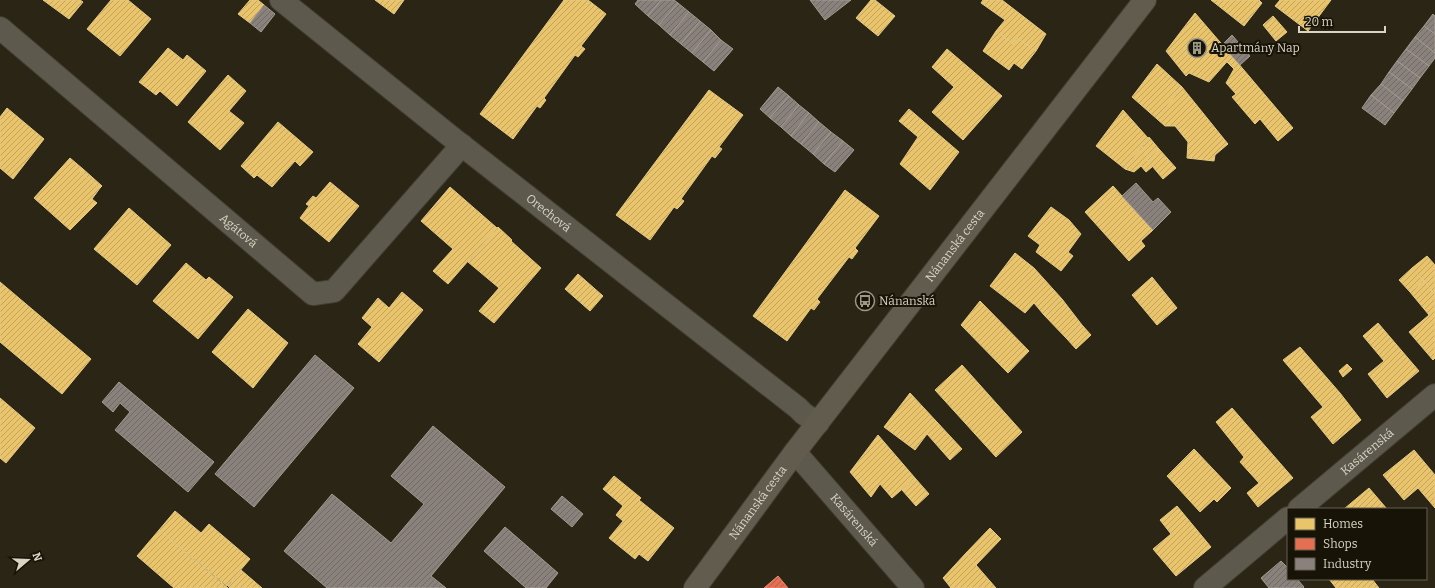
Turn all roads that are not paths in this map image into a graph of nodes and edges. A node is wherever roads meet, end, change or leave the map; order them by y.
1 (281, 0) edge
2 (1144, 0) edge
3 (0, 28) edge
4 (462, 145) junction
5 (1435, 395) edge
6 (818, 423) junction
7 (795, 452) junction
8 (1300, 508) edge
9 (1287, 519) edge
10 (696, 588) edge
11 (913, 588) edge
12 (1205, 588) edge

1 - 4 street, Orechová
2 - 6 main road, Nánanská cesta
3 - 4 street, Agátová
4 - 6 street, Orechová
5 - 8 street, Kasárenská
6 - 7 main road, Nánanská cesta
7 - 10 main road, Nánanská cesta
7 - 11 street, Kasárenská
9 - 12 street

